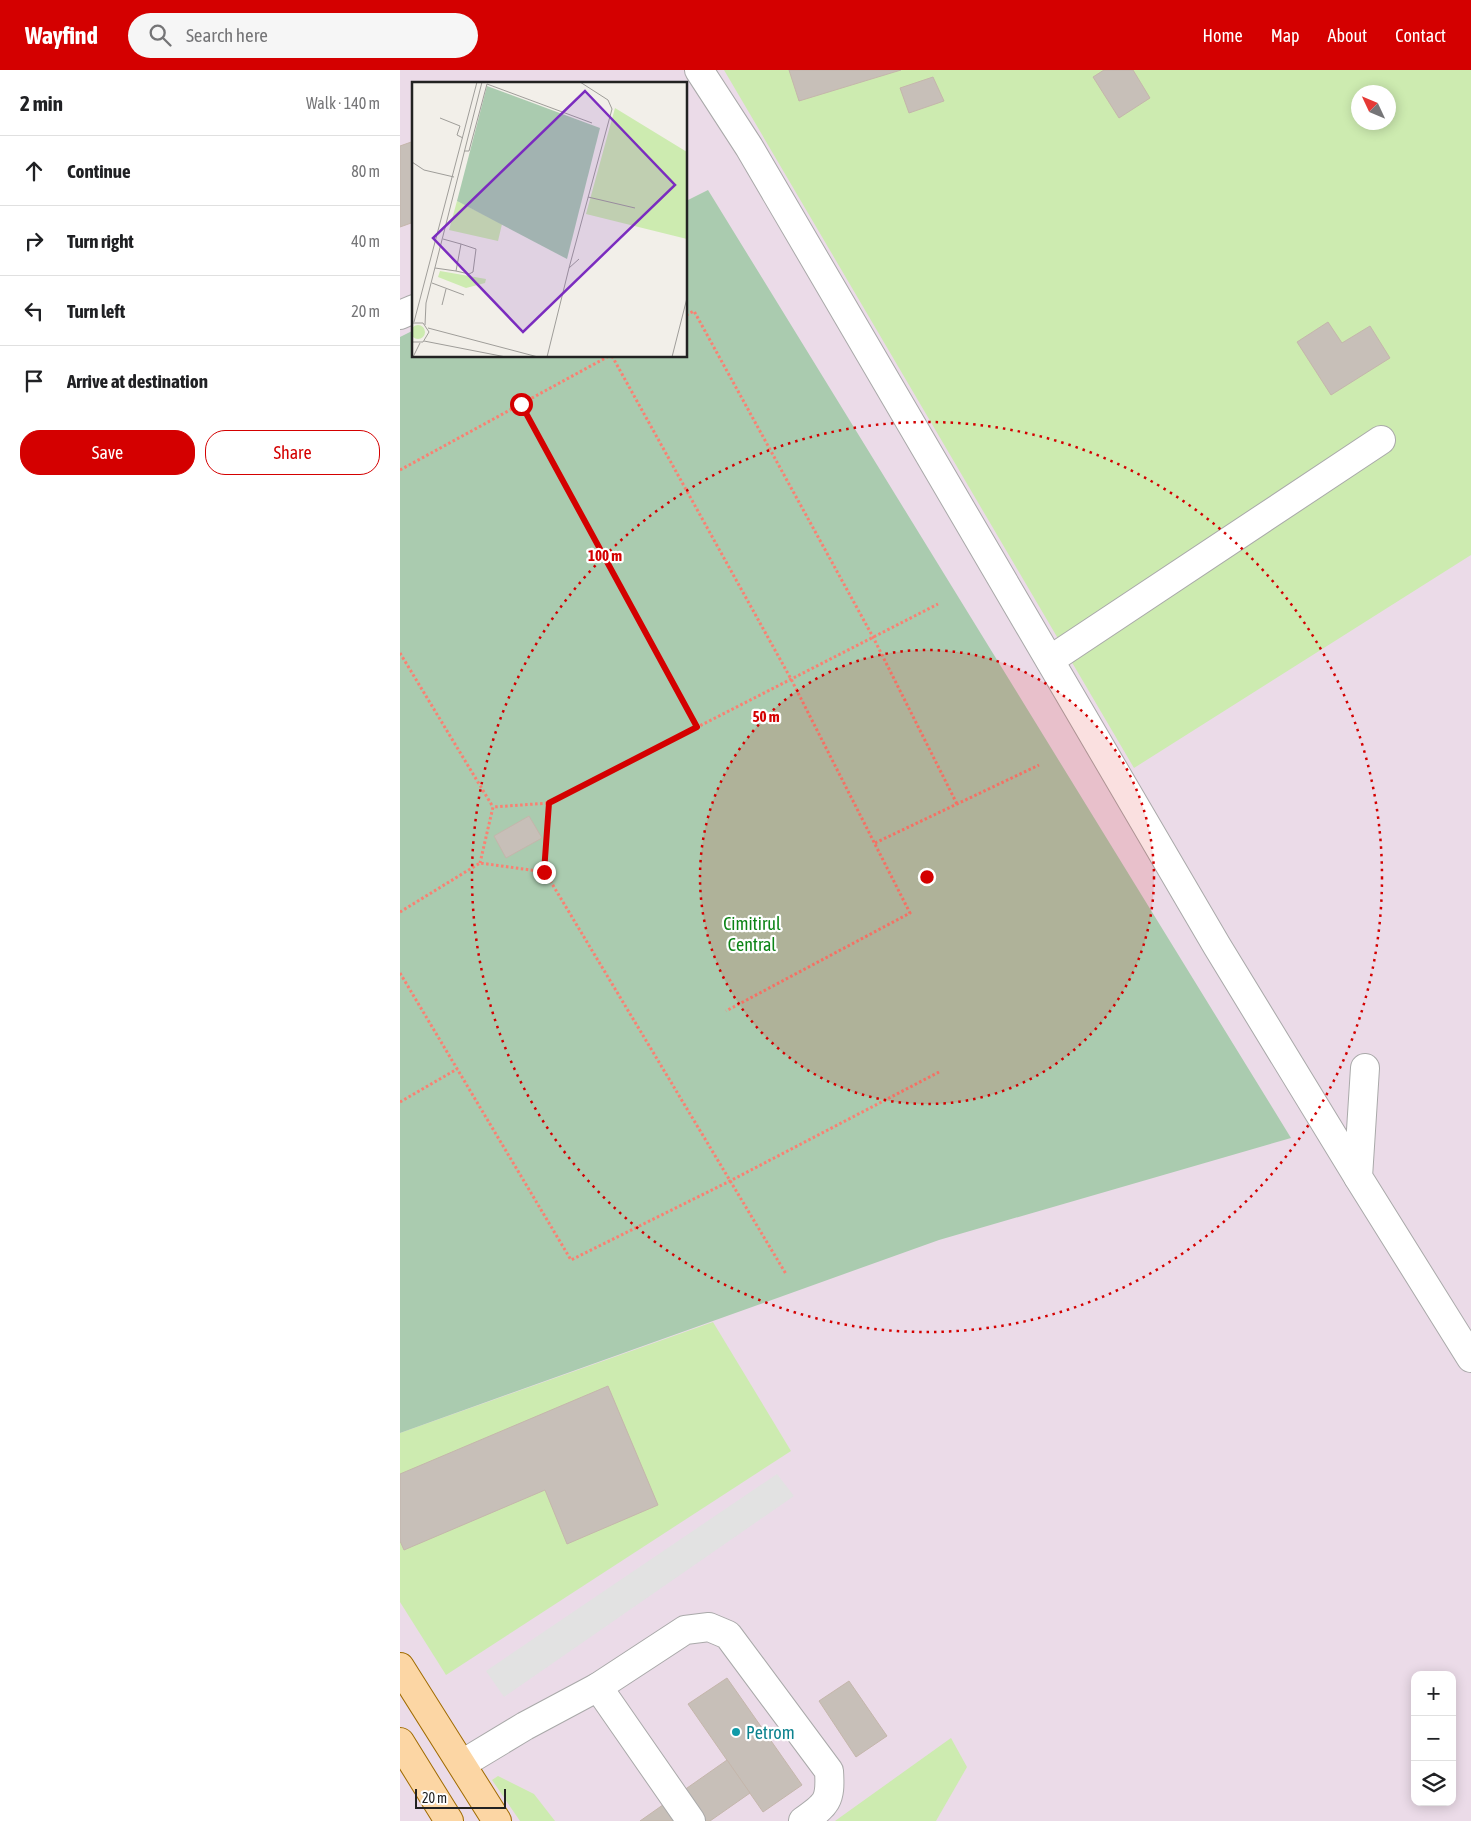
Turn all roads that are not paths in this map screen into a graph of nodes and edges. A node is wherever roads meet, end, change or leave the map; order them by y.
1 (699, 70) edge
2 (412, 310) edge
3 (400, 315) edge
4 (1381, 440) dead end
5 (1050, 660) junction
6 (1365, 1068) dead end
7 (1358, 1177) junction
8 (1471, 1358) edge
9 (400, 1666) edge
10 (598, 1687) junction
11 (400, 1742) edge
12 (462, 1764) junction
13 (427, 1785) junction
14 (449, 1821) edge
15 (496, 1821) edge
16 (691, 1821) edge
17 (803, 1821) edge

1 - 5 lane
2 - 3 lane
4 - 5 lane
5 - 7 lane
6 - 7 lane
7 - 8 lane
9 - 12 main road
10 - 12 lane
10 - 16 lane
10 - 17 lane
11 - 13 main road
12 - 13 main road
12 - 15 main road
13 - 14 main road

